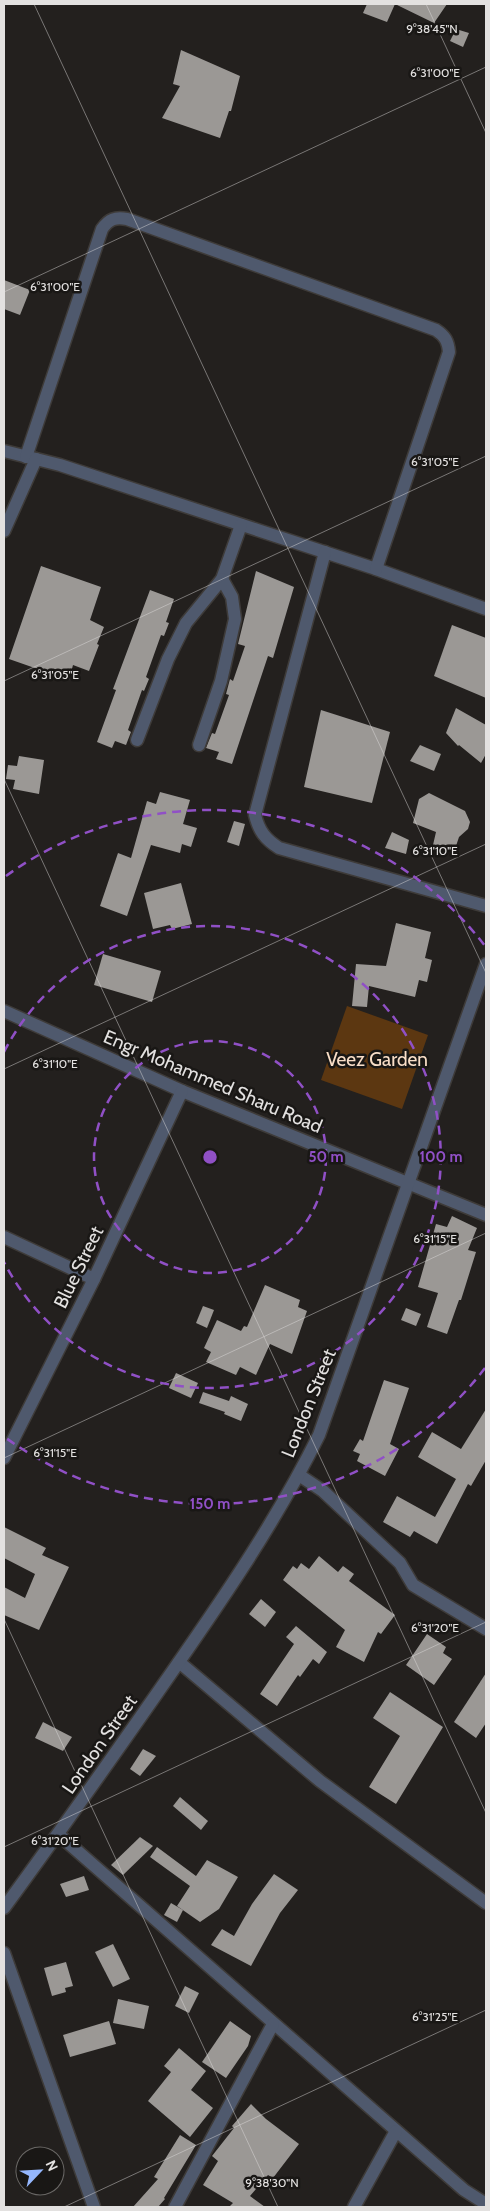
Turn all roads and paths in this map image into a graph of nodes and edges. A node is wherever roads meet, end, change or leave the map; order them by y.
1 (4, 451) edge
2 (31, 458) junction
3 (241, 525) junction
4 (4, 531) edge
5 (325, 552) junction
6 (376, 569) junction
7 (222, 579) junction
8 (486, 609) edge
9 (137, 740) dead end
10 (199, 745) dead end
11 (486, 906) edge
12 (486, 964) edge
13 (4, 1011) edge
14 (182, 1091) junction
15 (410, 1182) junction
16 (486, 1215) edge
17 (4, 1237) edge
18 (94, 1279) junction
19 (4, 1458) edge
20 (299, 1476) junction
21 (486, 1629) edge
22 (179, 1662) junction
23 (58, 1834) junction
24 (486, 1903) edge
25 (4, 1908) edge
26 (4, 1953) edge
27 (273, 2024) junction
28 (396, 2132) junction
29 (486, 2204) edge
30 (94, 2207) edge
31 (175, 2207) edge
32 (354, 2207) edge

1 - 2 street
2 - 3 street
2 - 4 street
2 - 6 street
3 - 5 street
3 - 7 street
5 - 6 street
5 - 11 street
6 - 8 street
7 - 9 street
7 - 10 street
12 - 15 street, London Street
13 - 14 street, Engr Mohammed Sharu Road
14 - 15 street, Engr Mohammed Sharu Road
14 - 18 street, Blue Street
15 - 16 street, Engr Mohammed Sharu Road
15 - 20 street, London Street
17 - 18 street
18 - 19 street, Blue Street
20 - 21 street
20 - 22 street, London Street
22 - 23 street, London Street
22 - 24 street
23 - 25 street, London Street
23 - 27 street
26 - 30 street
27 - 28 street
27 - 31 street
28 - 29 street
28 - 32 street

